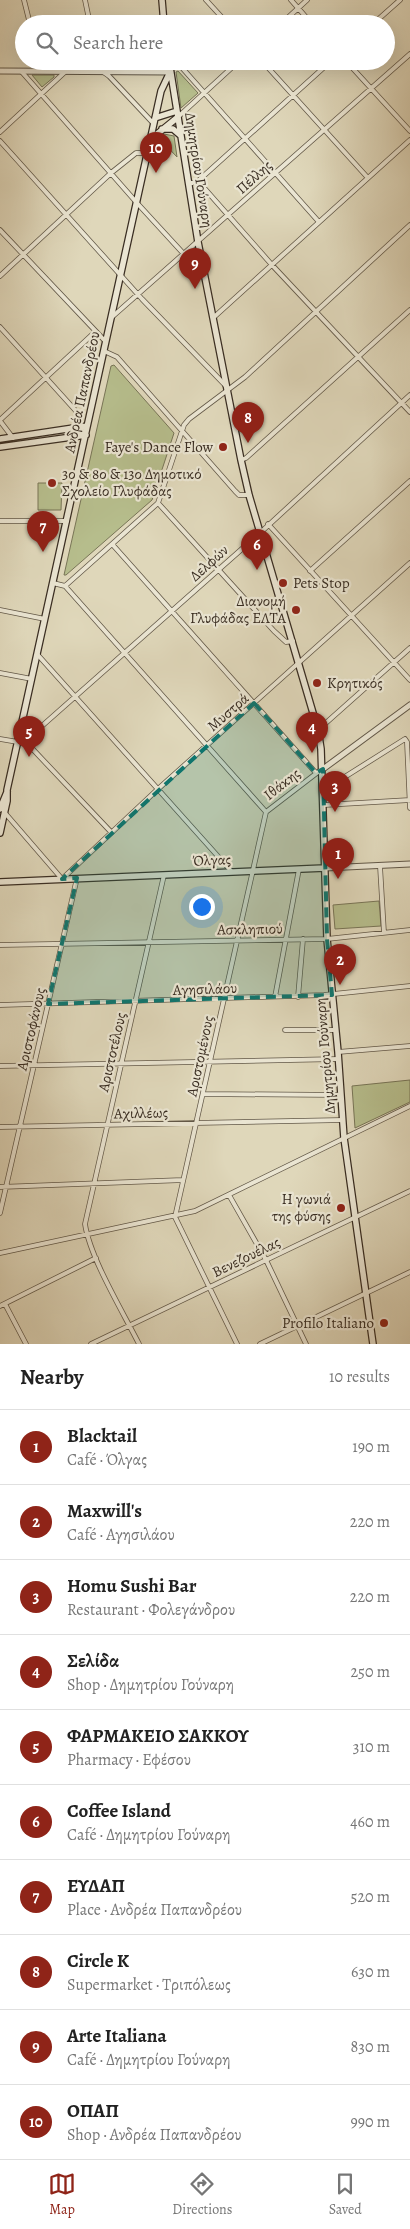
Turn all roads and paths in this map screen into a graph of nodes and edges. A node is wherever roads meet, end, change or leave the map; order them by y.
1 (24, 0) edge
2 (85, 0) edge
3 (162, 0) edge
4 (206, 0) edge
5 (290, 0) edge
6 (307, 0) edge
7 (400, 0) edge
8 (298, 8) junction
9 (28, 15) edge
10 (88, 15) edge
11 (163, 15) edge
12 (220, 15) edge
13 (291, 15) edge
14 (304, 15) edge
15 (383, 15) edge
16 (410, 54) edge
17 (395, 67) edge
18 (184, 70) edge
19 (230, 70) edge
20 (270, 70) edge
21 (321, 70) edge
22 (354, 70) edge
23 (391, 70) edge
24 (0, 71) edge
25 (20, 71) junction
26 (40, 71) joint
27 (66, 71) junction
28 (102, 71) junction
29 (170, 72) junction
30 (370, 88) junction
31 (206, 93) junction
32 (42, 95) junction
33 (293, 96) junction
34 (177, 114) junction
35 (155, 121) junction
36 (162, 129) junction
37 (324, 129) junction
38 (410, 131) edge
39 (0, 132) edge
40 (181, 137) junction
41 (246, 138) junction
42 (151, 139) junction
43 (410, 140) edge
44 (0, 141) edge
45 (148, 153) junction
46 (276, 172) junction
47 (111, 173) junction
48 (368, 178) junction
49 (198, 181) junction
50 (189, 184) junction
51 (137, 203) junction
52 (229, 214) junction
53 (66, 215) junction
54 (319, 222) junction
55 (410, 225) edge
56 (0, 230) edge
57 (198, 242) junction
58 (184, 254) junction
59 (23, 256) junction
60 (272, 265) junction
61 (121, 275) junction
62 (0, 276) edge
63 (204, 276) junction
64 (138, 294) junction
65 (316, 310) junction
66 (410, 310) edge
67 (112, 316) junction
68 (212, 318) junction
69 (0, 326) edge
70 (95, 332) junction
71 (106, 342) junction
72 (104, 351) junction
73 (359, 356) junction
74 (46, 378) junction
75 (226, 388) junction
76 (410, 394) edge
77 (401, 402) junction
78 (410, 412) edge
79 (0, 420) edge
80 (87, 426) junction
81 (77, 428) junction
82 (182, 431) junction
83 (86, 435) junction
84 (13, 438) junction
85 (0, 440) edge
86 (0, 448) edge
87 (241, 460) junction
88 (410, 481) edge
89 (249, 495) junction
90 (158, 503) junction
91 (0, 521) edge
92 (67, 521) junction
93 (268, 524) junction
94 (260, 533) junction
95 (112, 544) junction
96 (410, 563) edge
97 (219, 569) junction
98 (310, 571) junction
99 (53, 583) junction
100 (65, 586) junction
101 (0, 610) edge
102 (171, 612) junction
103 (352, 615) junction
104 (45, 619) junction
105 (293, 641) junction
106 (410, 648) edge
107 (124, 653) junction
108 (37, 654) junction
109 (394, 662) junction
110 (300, 664) junction
111 (0, 673) edge
112 (32, 679) junction
113 (410, 680) edge
114 (75, 696) junction
115 (254, 703) junction
116 (410, 705) edge
117 (318, 730) junction
118 (0, 739) edge
119 (26, 741) junction
120 (18, 742) junction
121 (206, 745) junction
122 (323, 768) junction
123 (316, 773) junction
124 (409, 775) edge
125 (158, 789) junction
126 (324, 790) junction
127 (410, 800) edge
128 (324, 804) junction
129 (410, 808) edge
130 (2, 811) edge
131 (266, 812) junction
132 (111, 832) junction
133 (0, 833) edge
134 (410, 864) edge
135 (380, 866) junction
136 (325, 868) junction
137 (299, 869) junction
138 (253, 871) junction
139 (232, 872) junction
140 (164, 875) junction
141 (77, 878) junction
142 (62, 879) junction
143 (0, 884) edge
144 (410, 930) edge
145 (384, 933) junction
146 (285, 939) junction
147 (303, 939) junction
148 (326, 939) junction
149 (238, 940) junction
150 (149, 941) junction
151 (62, 943) junction
152 (0, 945) edge
153 (410, 986) edge
154 (332, 995) junction
155 (298, 996) junction
156 (275, 997) junction
157 (224, 1000) junction
158 (135, 1002) junction
159 (48, 1004) junction
160 (0, 1005) edge
161 (285, 1030) dead end
162 (336, 1030) junction
163 (410, 1046) edge
164 (339, 1056) junction
165 (210, 1061) junction
166 (122, 1063) junction
167 (34, 1065) junction
168 (0, 1066) edge
169 (203, 1094) junction
170 (341, 1095) junction
171 (410, 1106) edge
172 (343, 1120) junction
173 (197, 1123) junction
174 (108, 1125) junction
175 (0, 1127) edge
176 (20, 1127) junction
177 (344, 1138) junction
178 (183, 1180) junction
179 (94, 1183) junction
180 (0, 1186) edge
181 (6, 1186) junction
182 (410, 1191) edge
183 (229, 1195) junction
184 (0, 1213) edge
185 (175, 1217) junction
186 (356, 1217) junction
187 (86, 1235) junction
188 (0, 1253) edge
189 (96, 1258) junction
190 (266, 1260) junction
191 (410, 1272) edge
192 (208, 1288) junction
193 (366, 1294) junction
194 (5, 1304) junction
195 (0, 1306) edge
196 (130, 1325) junction
197 (297, 1327) junction
198 (26, 1344) edge
199 (91, 1344) edge
200 (139, 1344) edge
201 (237, 1344) edge
202 (260, 1344) edge
203 (306, 1344) edge
204 (373, 1344) edge

1 - 9 street
2 - 10 street
3 - 11 main road
4 - 12 street
5 - 8 street
6 - 8 street
7 - 15 street
8 - 13 street
8 - 14 street
16 - 17 street, Πέλλης
18 - 31 street
19 - 31 street
20 - 33 street
21 - 33 street
22 - 30 street
23 - 30 street, Πέλλης
24 - 25 street
25 - 26 street
25 - 32 street
26 - 27 street
27 - 28 street
27 - 32 street
28 - 29 street
28 - 35 street
29 - 34 main road, Δημητρίου Γούναρη
29 - 35 main road, Ανδρέα Παπανδρέου
30 - 37 street, Πέλλης
30 - 38 street
31 - 34 street
31 - 41 street
32 - 39 street
32 - 47 street
33 - 37 street
33 - 41 street
34 - 35 main road
34 - 36 main road
34 - 40 main road, Δημητρίου Γούναρη
35 - 42 main road, Ανδρέα Παπανδρέου
36 - 40 main road
36 - 42 main road
37 - 46 street, Πέλλης
37 - 48 street
40 - 50 main road, Δημητρίου Γούναρη
41 - 46 street
41 - 49 street
42 - 45 main road, Ανδρέα Παπανδρέου
43 - 48 street
44 - 53 street
45 - 47 street
45 - 51 main road, Ανδρέα Παπανδρέου
46 - 52 street, Πέλλης
46 - 54 street
47 - 51 street
47 - 53 street
48 - 54 street
49 - 50 street
49 - 52 street
50 - 57 main road, Δημητρίου Γούναρη
51 - 58 street
51 - 61 main road, Ανδρέα Παπανδρέου
52 - 57 street, Πέλλης
52 - 60 street
53 - 59 street
53 - 61 street
54 - 60 street
55 - 65 street
56 - 59 street
57 - 58 street, Πέλλης
57 - 63 main road, Δημητρίου Γούναρη
58 - 63 street
58 - 64 street, Πέλλης
59 - 62 street
59 - 70 street
60 - 65 street
60 - 68 street
61 - 64 street
61 - 67 main road, Ανδρέα Παπανδρέου
63 - 68 main road, Δημητρίου Γούναρη
64 - 67 street, Πέλλης
64 - 75 street
65 - 73 street
65 - 75 street
66 - 73 street
67 - 71 main road, Ανδρέα Παπανδρέου
68 - 75 main road, Δημητρίου Γούναρη
69 - 74 street
70 - 71 street
70 - 74 street
71 - 72 main road, Ανδρέα Παπανδρέου
72 - 80 main road, Ανδρέα Παπανδρέου
72 - 82 street
73 - 77 street
73 - 87 street
74 - 79 street
74 - 81 street
75 - 82 street
75 - 87 main road, Δημητρίου Γούναρη
76 - 77 street, Δελφών
77 - 78 street
77 - 93 street, Δελφών
79 - 84 street
80 - 81 main road
80 - 83 main road, Ανδρέα Παπανδρέου
81 - 84 main road
82 - 89 street
82 - 90 street
83 - 86 main road
83 - 92 main road, Ανδρέα Παπανδρέου
84 - 85 main road
87 - 89 main road, Δημητρίου Γούναρη
88 - 98 street
89 - 94 main road, Δημητρίου Γούναρη
90 - 95 street
90 - 97 street
91 - 92 street
92 - 99 main road, Ανδρέα Παπανδρέου
93 - 94 street, Δελφών
93 - 98 street
94 - 97 street, Δελφών
94 - 105 main road, Δημητρίου Γούναρη
95 - 100 street
95 - 102 street
96 - 103 street, Μυστρά
97 - 102 street, Δελφών
97 - 105 street
98 - 103 street
99 - 100 street
99 - 104 main road, Ανδρέα Παπανδρέου
100 - 107 street
101 - 104 street
102 - 107 street, Δελφών
102 - 115 street
103 - 109 street
103 - 110 street, Μυστρά
104 - 108 main road, Ανδρέα Παπανδρέου
105 - 110 main road, Δημητρίου Γούναρη
106 - 109 street
107 - 114 street, Δελφών
107 - 121 street
108 - 112 main road, Ανδρέα Παπανδρέου
108 - 114 street
109 - 113 street
109 - 117 street
110 - 115 street, Μυστρά
110 - 117 main road, Δημητρίου Γούναρη
111 - 112 street
112 - 120 main road, Ανδρέα Παπανδρέου
114 - 119 street, Δελφών
114 - 125 street
115 - 121 street, Μυστρά
115 - 123 street
116 - 122 street, Ιθάκης
117 - 122 main road, Δημητρίου Γούναρη
118 - 120 street
119 - 120 street
119 - 132 street
120 - 130 main road, Ανδρέα Παπανδρέου
121 - 125 street, Μυστρά
121 - 131 street
122 - 123 street, Ιθάκης
122 - 126 main road, Δημητρίου Γούναρη
123 - 131 street, Ιθάκης
124 - 126 street
124 - 127 street
125 - 132 street, Μυστρά
125 - 139 street
126 - 128 main road, Δημητρίου Γούναρη
127 - 128 street
127 - 129 street
128 - 136 main road, Δημητρίου Γούναρη
130 - 133 main road, Ανδρέα Παπανδρέου
130 - 142 street
131 - 138 street, Ιθάκης
132 - 142 street, Μυστρά
134 - 135 street, Όλγας
135 - 136 street, Όλγας
135 - 145 street
136 - 137 main road, Όλγας
136 - 148 main road, Δημητρίου Γούναρη
137 - 138 main road, Όλγας
137 - 146 street
138 - 139 main road, Όλγας
138 - 149 street, Αριστομένους
139 - 140 main road, Όλγας
140 - 141 main road, Όλγας
140 - 150 street, Αριστοτέλους
141 - 142 main road, Όλγας
141 - 151 street, Αριστοφάνους
142 - 143 main road, Όλγας
144 - 145 street, Ασκληπιού
145 - 148 street, Ασκληπιού
146 - 147 street, Ασκληπιού
146 - 149 street, Ασκληπιού
146 - 156 street
147 - 148 street, Ασκληπιού
147 - 155 street
148 - 154 main road, Δημητρίου Γούναρη
149 - 150 street, Ασκληπιού
149 - 157 street, Αριστομένους
150 - 151 street, Ασκληπιού
150 - 158 street, Αριστοτέλους
151 - 152 street, Ασκληπιού
151 - 159 street, Αριστοφάνους
153 - 154 street, Αγησιλάου
154 - 155 street, Αγησιλάου
154 - 162 main road, Δημητρίου Γούναρη
155 - 156 street, Αγησιλάου
156 - 157 street, Αγησιλάου
157 - 158 street, Αγησιλάου
157 - 165 street, Αριστομένους
158 - 159 street, Αγησιλάου
158 - 166 street, Αριστοτέλους
159 - 160 street, Αγησιλάου
159 - 167 street, Αριστοφάνους
161 - 162 street
162 - 164 main road, Δημητρίου Γούναρη
163 - 164 street
164 - 165 street
164 - 170 main road, Δημητρίου Γούναρη
165 - 166 street
165 - 169 street, Αριστομένους
166 - 167 street
166 - 174 street, Αριστοτέλους
167 - 168 street
167 - 176 street, Αριστοφάνους
169 - 170 street
169 - 173 street, Αριστομένους
170 - 172 main road, Δημητρίου Γούναρη
171 - 177 street
172 - 173 street, Αχιλλέως
172 - 177 main road, Δημητρίου Γούναρη
173 - 174 street, Αχιλλέως
173 - 178 street, Αριστομένους
174 - 176 street, Αχιλλέως
174 - 179 street, Αριστοτέλους
175 - 176 street, Αχιλλέως
176 - 181 street, Αριστοφάνους
177 - 183 street
177 - 186 main road, Δημητρίου Γούναρη
178 - 179 street
178 - 185 street, Αριστομένους
179 - 181 street
179 - 187 street, Αριστοτέλους
180 - 181 street
181 - 184 street, Αριστοφάνους
182 - 186 street, Βενεζουέλας
183 - 185 street
183 - 190 street
185 - 187 street
185 - 192 street
186 - 190 street, Βενεζουέλας
186 - 193 main road, Δημητρίου Γούναρη
187 - 188 street
187 - 189 street
189 - 194 street
189 - 196 street
190 - 192 street, Βενεζουέλας
190 - 197 street
191 - 193 street
192 - 196 street, Βενεζουέλας
192 - 201 street
193 - 197 street
193 - 204 main road, Δημητρίου Γούναρη
194 - 195 street
194 - 198 street
196 - 199 street, Βενεζουέλας
196 - 200 street
197 - 202 street
197 - 203 street

